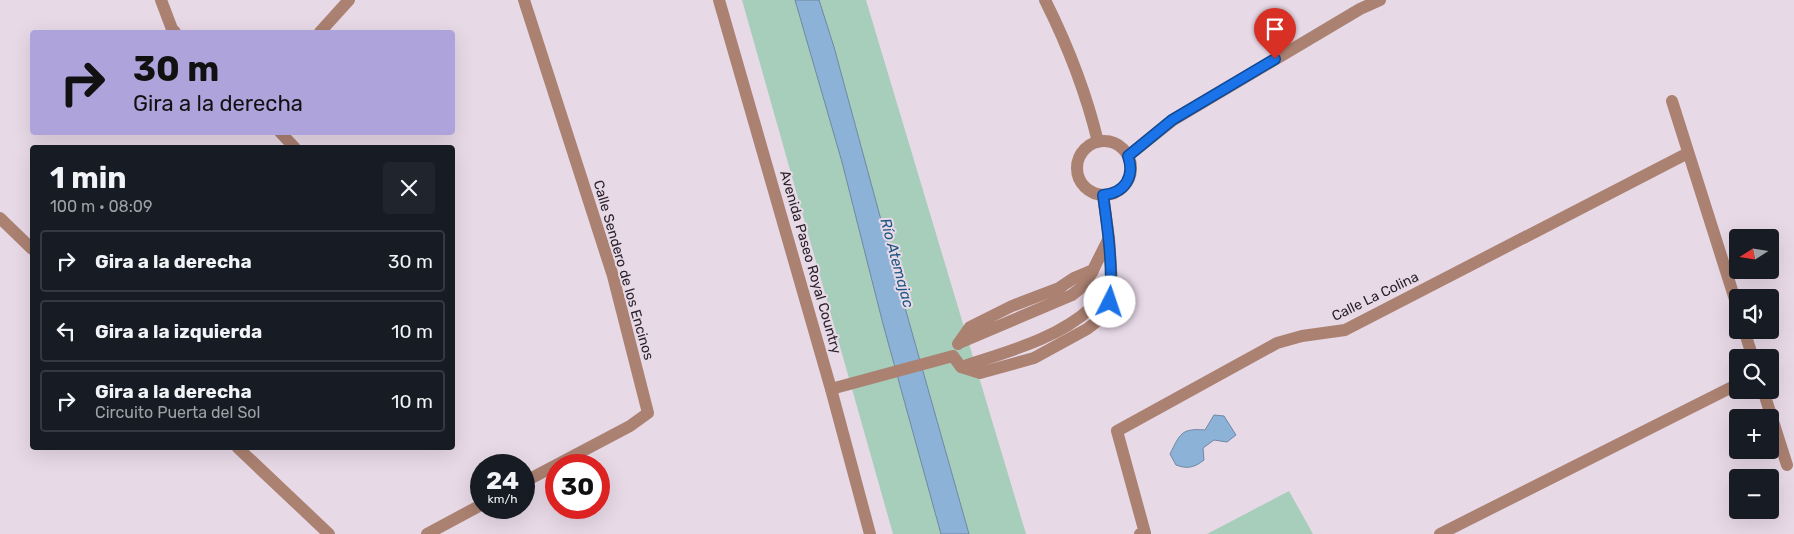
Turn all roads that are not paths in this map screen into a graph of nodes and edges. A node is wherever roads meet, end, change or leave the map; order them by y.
1 (161, 0) edge
2 (349, 0) edge
3 (524, 0) edge
4 (719, 0) edge
5 (1045, 0) edge
6 (1380, 0) edge
7 (1357, 4) edge
8 (173, 30) edge
9 (322, 30) edge
10 (1672, 101) dead end
11 (283, 135) edge
12 (1098, 142) junction
13 (292, 145) edge
14 (1688, 153) junction
15 (1128, 156) junction
16 (1103, 195) junction
17 (0, 218) edge
18 (1109, 238) junction
19 (30, 247) edge
20 (1732, 289) edge
21 (953, 361) junction
22 (831, 389) junction
23 (1729, 389) edge
24 (1766, 399) edge
25 (240, 450) edge
26 (1787, 465) dead end
27 (535, 476) edge
28 (470, 511) edge
29 (329, 534) edge
30 (427, 534) edge
31 (870, 534) edge
32 (1140, 534) edge
33 (1440, 534) edge

1 - 8 street
2 - 9 street
3 - 27 street, Calle Sendero de los Encinos
4 - 22 street, Avenida Paseo Royal Country
5 - 12 street
6 - 7 street
7 - 15 street
10 - 14 street
11 - 13 street
12 - 15 street
12 - 16 street
14 - 20 street
14 - 32 street, Calle La Colina
15 - 16 street
16 - 18 street
17 - 19 street
18 - 21 street
18 - 21 street
21 - 22 street
22 - 31 street, Avenida Paseo Royal Country
23 - 33 street
24 - 26 street
25 - 29 street
28 - 30 street

